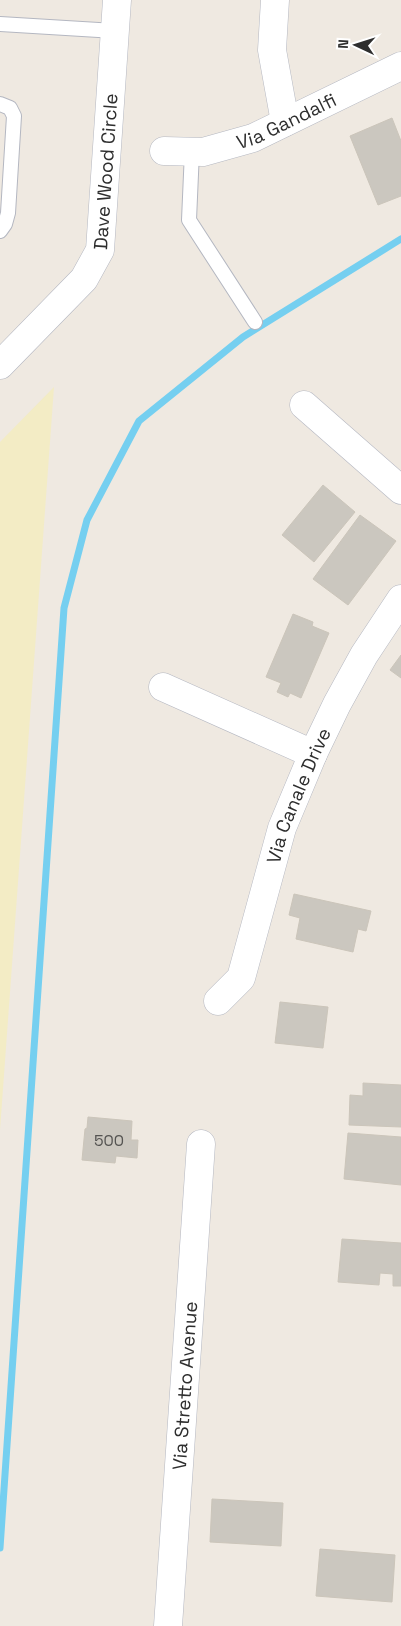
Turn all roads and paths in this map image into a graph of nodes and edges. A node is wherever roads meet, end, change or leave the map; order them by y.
1 (117, 0) edge
2 (275, 0) edge
3 (0, 24) edge
4 (115, 31) junction
5 (401, 66) edge
6 (0, 104) edge
7 (285, 122) junction
8 (164, 151) dead end
9 (192, 151) junction
10 (0, 231) edge
11 (255, 322) dead end
12 (0, 365) edge
13 (304, 405) dead end
14 (401, 490) edge
15 (401, 599) edge
16 (163, 687) dead end
17 (313, 754) junction
18 (218, 1001) dead end
19 (201, 1144) dead end
20 (168, 1626) edge

1 - 4 street, Dave Wood Circle
2 - 7 street
3 - 4 lane
4 - 12 street, Dave Wood Circle
5 - 7 street, Via Gandalfi
6 - 10 lane
7 - 9 street, Via Gandalfi
8 - 9 street, Via Gandalfi
9 - 11 lane
13 - 14 street
15 - 17 street, Via Canale Drive
16 - 17 street
17 - 18 street, Via Canale Drive
19 - 20 street, Via Stretto Avenue

